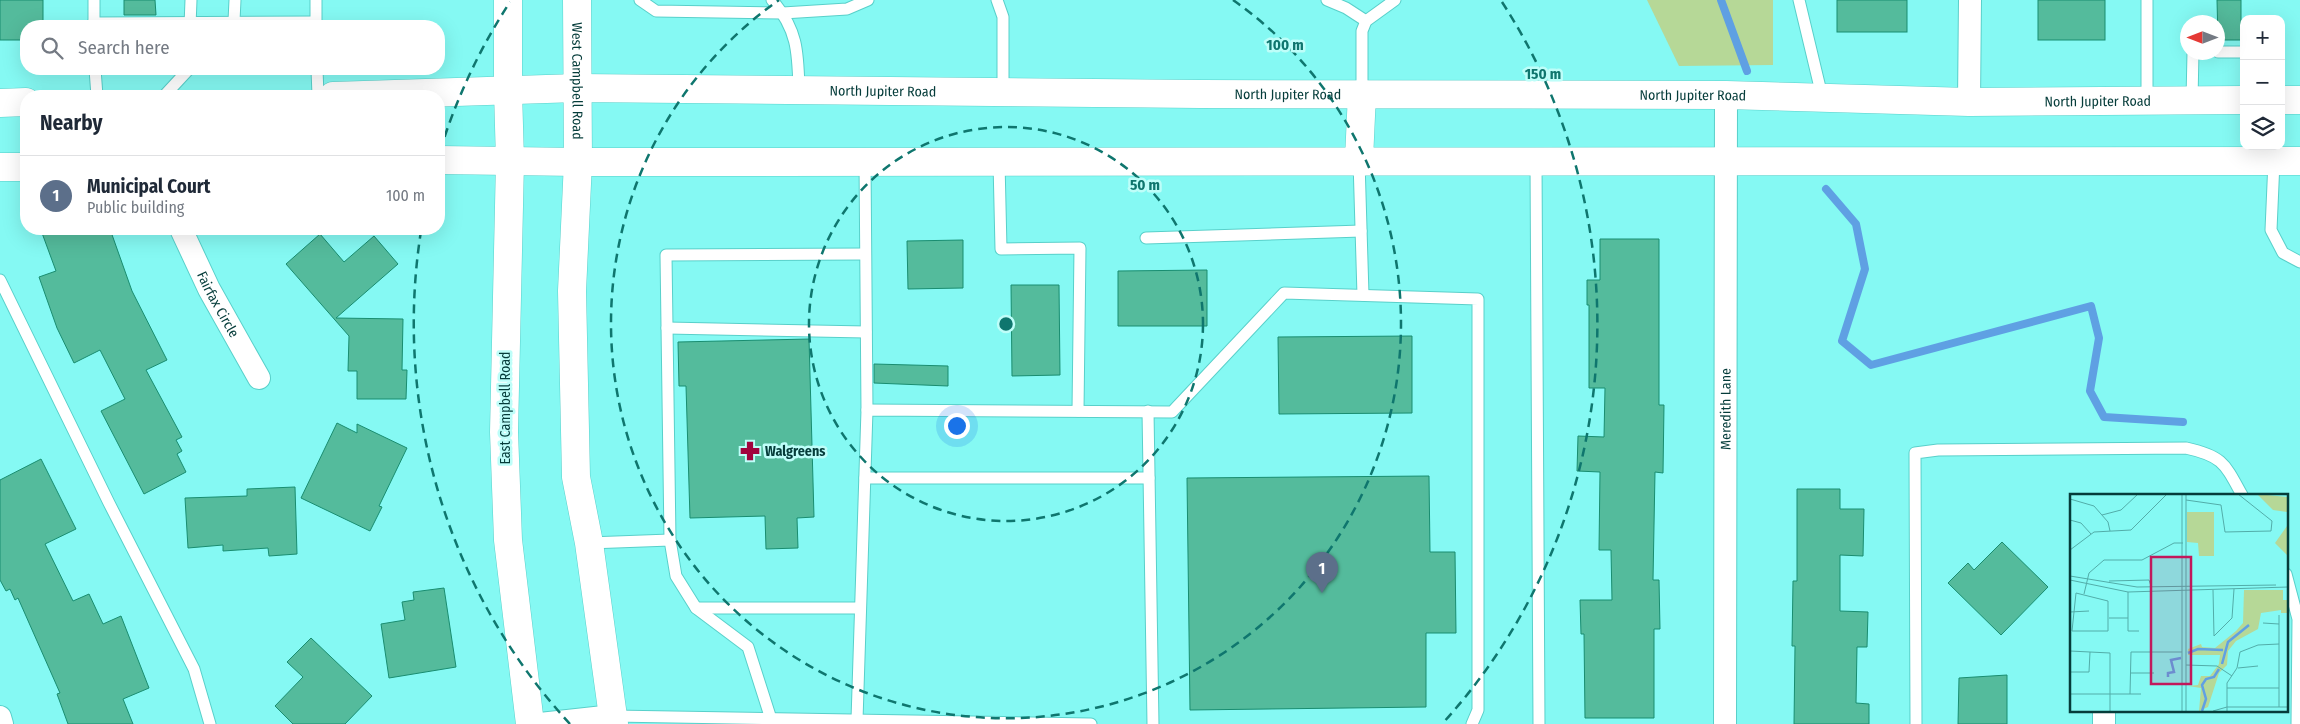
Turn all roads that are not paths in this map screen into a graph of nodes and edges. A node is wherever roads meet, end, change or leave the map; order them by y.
1 (94, 0) edge
2 (191, 0) edge
3 (235, 0) edge
4 (316, 0) edge
5 (508, 0) edge
6 (577, 0) edge
7 (640, 0) edge
8 (772, 0) edge
9 (868, 0) edge
10 (997, 0) edge
11 (1327, 0) edge
12 (1394, 0) edge
13 (1799, 0) edge
14 (1970, 0) edge
15 (2147, 0) edge
16 (783, 13) junction
17 (93, 20) edge
18 (190, 20) edge
19 (234, 20) edge
20 (316, 20) edge
21 (1366, 21) junction
22 (2225, 52) edge
23 (2240, 52) edge
24 (2193, 60) edge
25 (95, 75) edge
26 (183, 75) edge
27 (317, 75) edge
28 (577, 88) junction
29 (97, 90) edge
30 (170, 90) edge
31 (318, 90) edge
32 (799, 90) junction
33 (508, 91) junction
34 (1003, 92) junction
35 (445, 93) edge
36 (1362, 94) junction
37 (1726, 94) junction
38 (1822, 96) junction
39 (2192, 100) junction
40 (2240, 100) edge
41 (2285, 100) edge
42 (2300, 100) edge
43 (2147, 101) junction
44 (20, 102) edge
45 (1969, 102) junction
46 (0, 103) edge
47 (2283, 156) edge
48 (445, 160) edge
49 (999, 160) junction
50 (1359, 160) junction
51 (1536, 160) junction
52 (1724, 160) junction
53 (510, 161) junction
54 (865, 161) junction
55 (578, 162) junction
56 (0, 167) edge
57 (20, 167) edge
58 (1361, 231) junction
59 (184, 235) edge
60 (1146, 238) dead end
61 (866, 254) junction
62 (2300, 262) edge
63 (0, 280) edge
64 (1362, 295) junction
65 (667, 328) junction
66 (866, 332) junction
67 (259, 378) dead end
68 (867, 410) junction
69 (1078, 411) junction
70 (1148, 411) junction
71 (865, 478) junction
72 (1149, 478) junction
73 (2241, 494) edge
74 (670, 540) junction
75 (589, 543) junction
76 (2288, 582) edge
77 (696, 608) junction
78 (860, 608) junction
79 (2299, 677) edge
80 (0, 717) edge
81 (771, 719) junction
82 (614, 720) edge
83 (857, 720) junction
84 (2, 724) edge
85 (210, 724) edge
86 (530, 724) edge
87 (540, 724) edge
88 (1091, 724) edge
89 (1153, 724) edge
90 (1472, 724) edge
91 (1539, 724) edge
92 (1725, 724) edge
93 (1916, 724) edge
94 (2297, 724) edge

1 - 17 lane
2 - 18 lane
3 - 19 lane
4 - 20 lane
5 - 33 main road
6 - 28 main road, West Campbell Road
7 - 16 lane
8 - 16 lane
9 - 16 lane
10 - 34 lane
11 - 21 lane
12 - 21 lane
13 - 38 lane
14 - 45 street
15 - 43 lane
16 - 32 lane
21 - 36 lane
22 - 23 lane
24 - 39 lane
25 - 29 lane
26 - 30 lane
27 - 31 lane
28 - 32 main road, North Jupiter Road
28 - 33 main road, North Jupiter Road
28 - 55 main road, West Campbell Road
32 - 34 main road, North Jupiter Road
33 - 35 main road, North Jupiter Road
33 - 53 main road, East Campbell Road
34 - 36 main road, North Jupiter Road
36 - 37 main road, North Jupiter Road
36 - 50 main road
37 - 38 main road, North Jupiter Road
37 - 52 street, Meredith Lane
38 - 45 main road, North Jupiter Road
39 - 40 main road, North Jupiter Road
39 - 43 main road, North Jupiter Road
41 - 42 main road
43 - 45 main road, North Jupiter Road
44 - 46 main road
47 - 52 main road
47 - 62 lane
48 - 53 main road
49 - 50 main road
49 - 54 main road
49 - 69 lane
50 - 51 main road
50 - 58 lane
51 - 52 main road
51 - 91 lane
52 - 92 street, Meredith Lane
53 - 55 main road
53 - 86 main road, East Campbell Road
54 - 55 main road
54 - 61 lane
55 - 75 main road
56 - 57 main road
58 - 60 lane
58 - 64 lane
59 - 67 street, Fairfax Circle
61 - 65 lane
61 - 66 lane
63 - 85 lane
64 - 70 lane
64 - 90 lane
65 - 66 lane
65 - 74 lane
66 - 68 lane
68 - 69 lane
68 - 71 lane
69 - 70 lane
70 - 72 lane
71 - 72 lane
71 - 78 lane
72 - 89 lane
73 - 93 lane
74 - 75 lane
74 - 77 lane
75 - 82 main road
76 - 79 lane
77 - 78 lane
77 - 81 lane
78 - 83 lane
79 - 94 lane
80 - 84 street
81 - 82 lane
81 - 83 lane
82 - 87 street
83 - 88 lane

